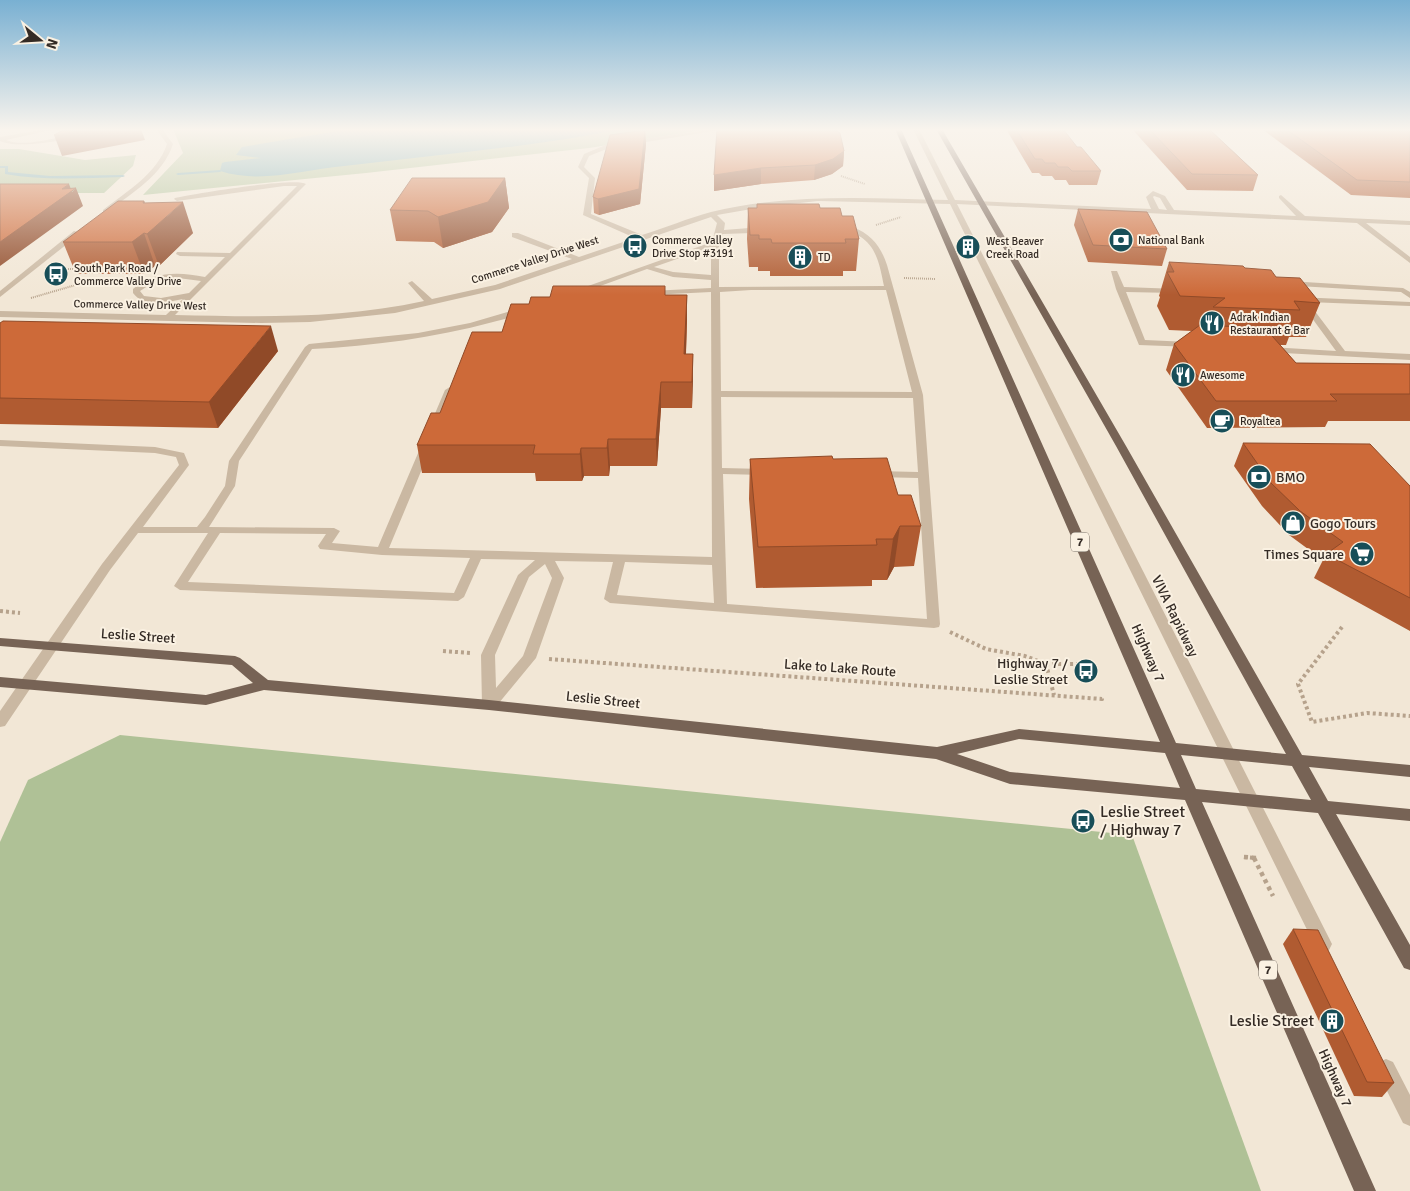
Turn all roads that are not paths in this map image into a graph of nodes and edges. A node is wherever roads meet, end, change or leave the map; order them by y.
1 (137, 185) edge
2 (280, 185) edge
3 (302, 185) edge
4 (592, 185) edge
5 (923, 185) edge
6 (944, 185) edge
7 (971, 185) edge
8 (1281, 197) dead end
9 (177, 199) dead end
10 (930, 201) junction
11 (953, 202) junction
12 (982, 203) junction
13 (1156, 211) junction
14 (1172, 212) junction
15 (712, 214) junction
16 (96, 218) edge
17 (1304, 219) junction
18 (1360, 222) junction
19 (830, 223) edge
20 (1410, 224) edge
21 (774, 226) edge
22 (81, 230) edge
23 (720, 232) junction
24 (516, 235) dead end
25 (640, 237) junction
26 (715, 243) junction
27 (180, 254) dead end
28 (232, 254) junction
29 (576, 258) junction
30 (1410, 261) edge
31 (648, 267) junction
32 (1114, 273) dead end
33 (716, 278) junction
34 (1164, 279) dead end
35 (206, 280) junction
36 (412, 283) dead end
37 (889, 288) junction
38 (1120, 289) junction
39 (1168, 291) junction
40 (717, 292) junction
41 (1185, 292) edge
42 (637, 293) edge
43 (607, 294) edge
44 (0, 295) edge
45 (191, 295) junction
46 (1410, 296) edge
47 (1293, 298) edge
48 (1302, 299) junction
49 (431, 304) junction
50 (1410, 304) edge
51 (530, 308) edge
52 (0, 314) edge
53 (169, 317) junction
54 (1199, 346) edge
55 (1256, 349) edge
56 (1342, 353) junction
57 (1410, 357) edge
58 (456, 376) edge
59 (717, 394) junction
60 (918, 395) junction
61 (0, 443) edge
62 (718, 471) junction
63 (779, 472) edge
64 (860, 474) edge
65 (924, 475) junction
66 (201, 529) junction
67 (134, 530) junction
68 (216, 530) junction
69 (382, 551) junction
70 (477, 555) junction
71 (547, 556) junction
72 (620, 558) junction
73 (718, 561) junction
74 (721, 608) junction
75 (0, 642) edge
76 (52, 647) junction
77 (0, 682) edge
78 (27, 685) junction
79 (264, 685) junction
80 (489, 705) junction
81 (0, 722) edge
82 (1170, 748) junction
83 (937, 753) junction
84 (1227, 754) junction
85 (1297, 760) junction
86 (1410, 771) edge
87 (1191, 795) junction
88 (1251, 801) junction
89 (1323, 807) junction
90 (1410, 815) edge
91 (1329, 955) edge
92 (1410, 962) edge
93 (1381, 1058) edge
94 (1410, 1116) edge
95 (1365, 1191) edge

1 - 16 street
2 - 9 street
3 - 28 street
4 - 25 street
5 - 10 main road, Highway 7 / 7
6 - 11 street, VIVA Rapidway
7 - 12 main road
8 - 17 street
10 - 11 street, Commerce Valley Drive West
10 - 15 street, Commerce Valley Drive West
10 - 82 main road, Highway 7 / 7
11 - 12 street
11 - 84 street, VIVA Rapidway
12 - 13 street
12 - 85 main road
13 - 14 street
13 - 14 street
14 - 17 street
15 - 23 street
15 - 25 street, Commerce Valley Drive West
17 - 18 street
18 - 20 street
18 - 30 street
19 - 37 street
21 - 23 street
22 - 44 street
23 - 26 street
24 - 29 street
25 - 29 street, Commerce Valley Drive West
26 - 31 street
26 - 33 street
27 - 28 street
28 - 35 street
29 - 49 street, Commerce Valley Drive West
31 - 33 street
31 - 43 street
32 - 38 street
33 - 40 street
34 - 39 street
35 - 45 street
35 - 45 street
36 - 49 street
37 - 40 street
37 - 60 street
38 - 39 street
38 - 54 street
39 - 41 street
40 - 42 street
40 - 59 street
45 - 53 street
46 - 48 street
47 - 48 street
48 - 50 street
48 - 56 street
49 - 53 street, Commerce Valley Drive West
51 - 66 street
52 - 53 street, Commerce Valley Drive West
55 - 56 street
56 - 57 street
58 - 69 street
59 - 60 street
59 - 62 street
60 - 65 street
61 - 67 street
62 - 63 street
62 - 73 street
64 - 65 street
65 - 74 street
66 - 67 street
66 - 68 street
67 - 76 street
68 - 69 street
68 - 70 street
69 - 70 street
70 - 71 street
71 - 72 street
71 - 80 street
71 - 80 street
72 - 73 street
72 - 74 street
73 - 74 street
75 - 76 main road, Leslie Street
76 - 78 street
76 - 79 main road, Leslie Street
77 - 78 main road, Leslie Street
78 - 79 main road, Leslie Street
78 - 81 street
79 - 80 main road, Leslie Street
80 - 83 main road, Leslie Street
82 - 83 main road, Leslie Street
82 - 84 main road, Leslie Street
82 - 87 main road, Highway 7 / 7
83 - 87 main road, Leslie Street
84 - 85 main road, Leslie Street
84 - 88 street, VIVA Rapidway
85 - 86 main road, Leslie Street
85 - 89 main road
87 - 88 main road, Leslie Street
87 - 95 main road, Highway 7 / 7
88 - 89 main road, Leslie Street
88 - 91 street, VIVA Rapidway
89 - 90 main road, Leslie Street
89 - 92 main road
93 - 94 street

